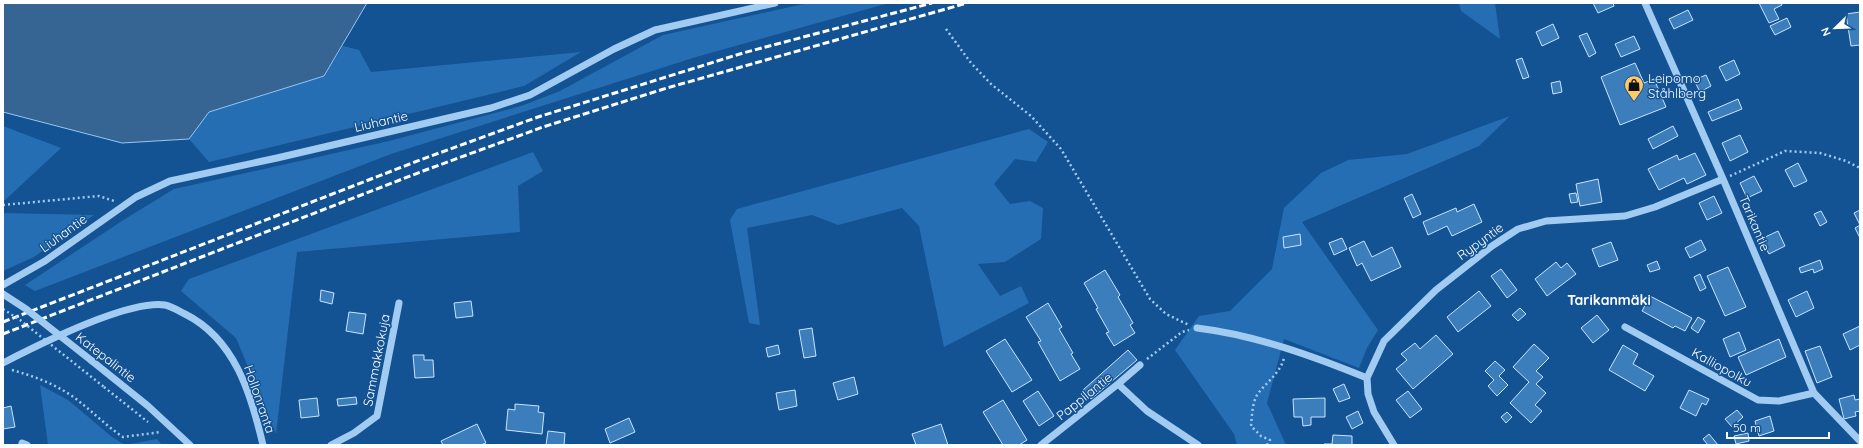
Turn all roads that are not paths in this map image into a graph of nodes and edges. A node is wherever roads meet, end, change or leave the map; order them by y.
1 (775, 3) edge
2 (1645, 3) edge
3 (1724, 179) junction
4 (3, 285) edge
5 (3, 294) edge
6 (399, 303) dead end
7 (1625, 327) dead end
8 (1197, 328) road end
9 (3, 363) edge
10 (1140, 365) road end
11 (1367, 378) junction
12 (1118, 384) junction
13 (1814, 393) junction
14 (1860, 441) edge
15 (190, 445) edge
16 (263, 445) edge
17 (331, 445) edge
18 (1041, 445) edge
19 (1198, 445) edge
20 (1394, 445) edge

1 - 4 street, Liuhantie
2 - 3 street, Tarikantie
3 - 11 street, Rypyntie
3 - 13 street, Tarikantie
5 - 15 street, Katepalintie, bridge
6 - 17 street, Sammakkokuja
7 - 13 street, Kalliopolku
8 - 11 street
9 - 16 street, Hollonranta
10 - 12 street, Pappilantie
11 - 20 street, Rypyntie
12 - 18 street, Pappilantie
12 - 19 street
13 - 14 street, Tarikantie

